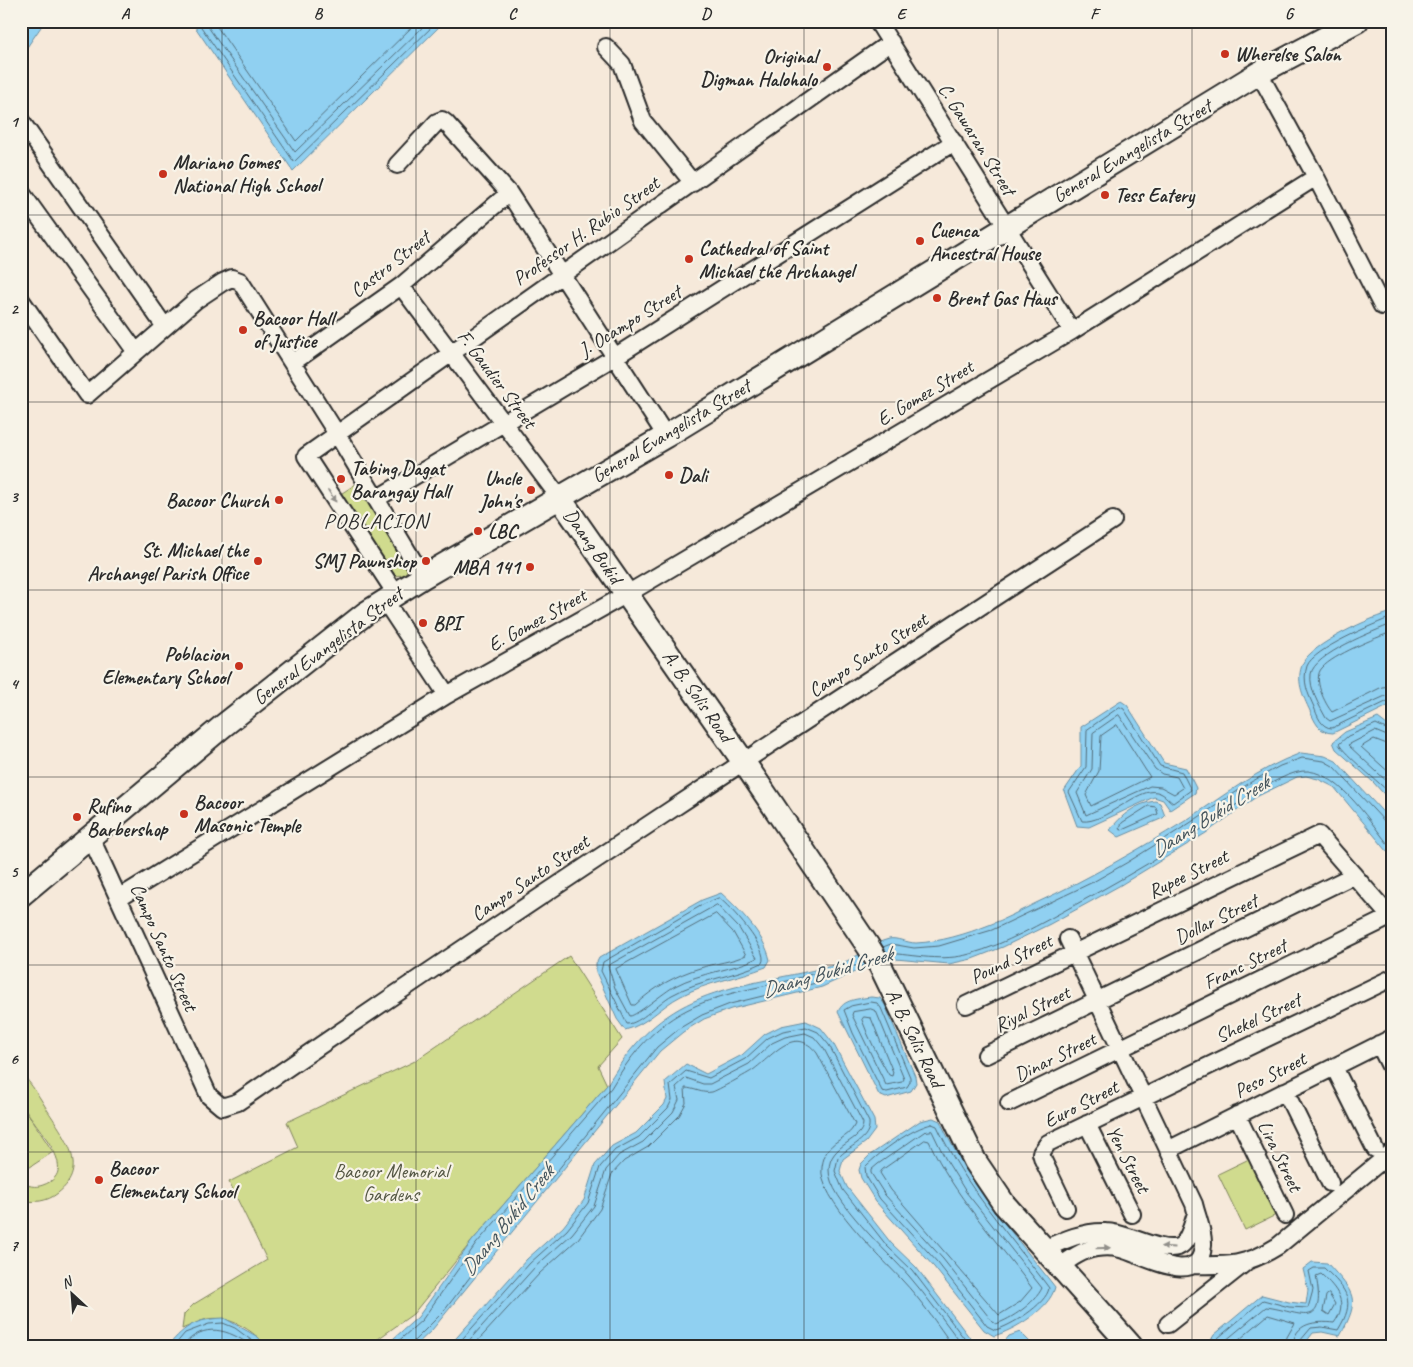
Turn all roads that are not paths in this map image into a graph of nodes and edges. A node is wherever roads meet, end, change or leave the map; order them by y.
1 (877, 21) edge
2 (1357, 21) edge
3 (891, 42) junction
4 (606, 47) dead end
5 (1259, 74) junction
6 (21, 121) edge
7 (954, 142) junction
8 (397, 165) dead end
9 (1316, 177) junction
10 (694, 183) junction
11 (21, 192) edge
12 (509, 193) junction
13 (1007, 226) junction
14 (561, 273) junction
15 (401, 286) junction
16 (21, 300) edge
17 (1382, 306) dead end
18 (165, 327) junction
19 (1072, 331) junction
20 (136, 352) junction
21 (451, 353) junction
22 (616, 356) junction
23 (292, 364) junction
24 (502, 422) junction
25 (337, 434) junction
26 (666, 436) junction
27 (559, 497) junction
28 (376, 499) junction
29 (1114, 520) dead end
30 (423, 578) junction
31 (627, 594) junction
32 (391, 597) junction
33 (447, 695) junction
34 (743, 761) junction
35 (91, 838) junction
36 (1354, 875) junction
37 (21, 895) edge
38 (119, 898) junction
39 (1391, 918) edge
40 (1072, 946) junction
41 (1392, 978) edge
42 (1097, 1001) junction
43 (966, 1005) dead end
44 (1385, 1041) edge
45 (1120, 1049) junction
46 (986, 1055) dead end
47 (1334, 1067) junction
48 (1392, 1070) edge
49 (1285, 1091) junction
50 (1143, 1097) junction
51 (1009, 1103) dead end
52 (1237, 1115) junction
53 (1087, 1124) junction
54 (1375, 1149) dead end
55 (1168, 1150) junction
56 (1392, 1152) edge
57 (1330, 1183) dead end
58 (1066, 1208) dead end
59 (1132, 1214) dead end
60 (1196, 1214) junction
61 (1285, 1215) dead end
62 (1044, 1249) junction
63 (1245, 1263) junction
64 (1192, 1265) junction
65 (1059, 1267) junction
66 (1168, 1324) dead end
67 (1131, 1346) edge

1 - 3 street, C. Gawaran Street
2 - 5 main road, General Evangelista Street
3 - 7 street, C. Gawaran Street
3 - 10 street, Professor H. Rubio Street
4 - 10 street
5 - 9 street
5 - 13 main road, General Evangelista Street
6 - 18 street
7 - 13 street, C. Gawaran Street
7 - 22 street, J. Ocampo Street
8 - 12 street
9 - 17 street
9 - 19 street, E. Gomez Street
10 - 14 street, Professor H. Rubio Street
11 - 20 street
12 - 14 street
12 - 15 street, Castro Street
13 - 19 street, C. Gawaran Street
13 - 26 main road, General Evangelista Street
14 - 21 street, Professor H. Rubio Street
14 - 22 street
15 - 21 street, F. Gaudier Street
15 - 23 street, Castro Street
16 - 20 street
18 - 20 street
18 - 23 street
19 - 31 street, E. Gomez Street
21 - 24 street, F. Gaudier Street
21 - 25 street, Professor H. Rubio Street
22 - 24 street, J. Ocampo Street
22 - 26 street
23 - 25 street
24 - 27 street, F. Gaudier Street
24 - 28 street, J. Ocampo Street
25 - 28 street
25 -> 32 street, Professor H. Rubio Street
26 - 27 main road, General Evangelista Street
27 - 30 main road, General Evangelista Street
27 - 31 main road, Daang Bukid
28 - 30 street
29 - 34 street, Campo Santo Street
30 - 32 main road, General Evangelista Street
31 - 33 street, E. Gomez Street
31 - 34 main road, A. B. Solis Road
32 - 33 street
32 - 35 main road, General Evangelista Street
33 - 38 street, E. Gomez Street
34 - 38 street, Campo Santo Street
34 - 62 main road, A. B. Solis Road
35 - 37 main road, General Evangelista Street
35 - 38 street, Campo Santo Street
36 - 39 street
36 - 40 street, Rupee Street
36 - 42 street, Dollar Street
39 - 45 street, Franc Street
40 - 42 street
40 - 43 street, Pound Street
41 - 50 street, Shekel Street
42 - 45 street
42 - 46 street, Riyal Street
44 - 47 street, Peso Street
44 - 48 street
45 - 50 street
45 - 51 street, Dinar Street
47 - 49 street, Peso Street
47 - 54 street
49 - 52 street, Peso Street
49 - 57 street
50 - 53 street, Euro Street
50 - 55 street
52 - 55 street, Peso Street
52 - 61 street, Lira Street
53 - 58 street, Euro Street
53 - 59 street, Yen Street
55 - 60 street
56 - 63 street
60 -> 62 street
60 - 64 street
62 - 65 main road, A. B. Solis Road
63 - 64 street
63 - 66 street
65 -> 64 street
65 - 67 main road, A. B. Solis Road

